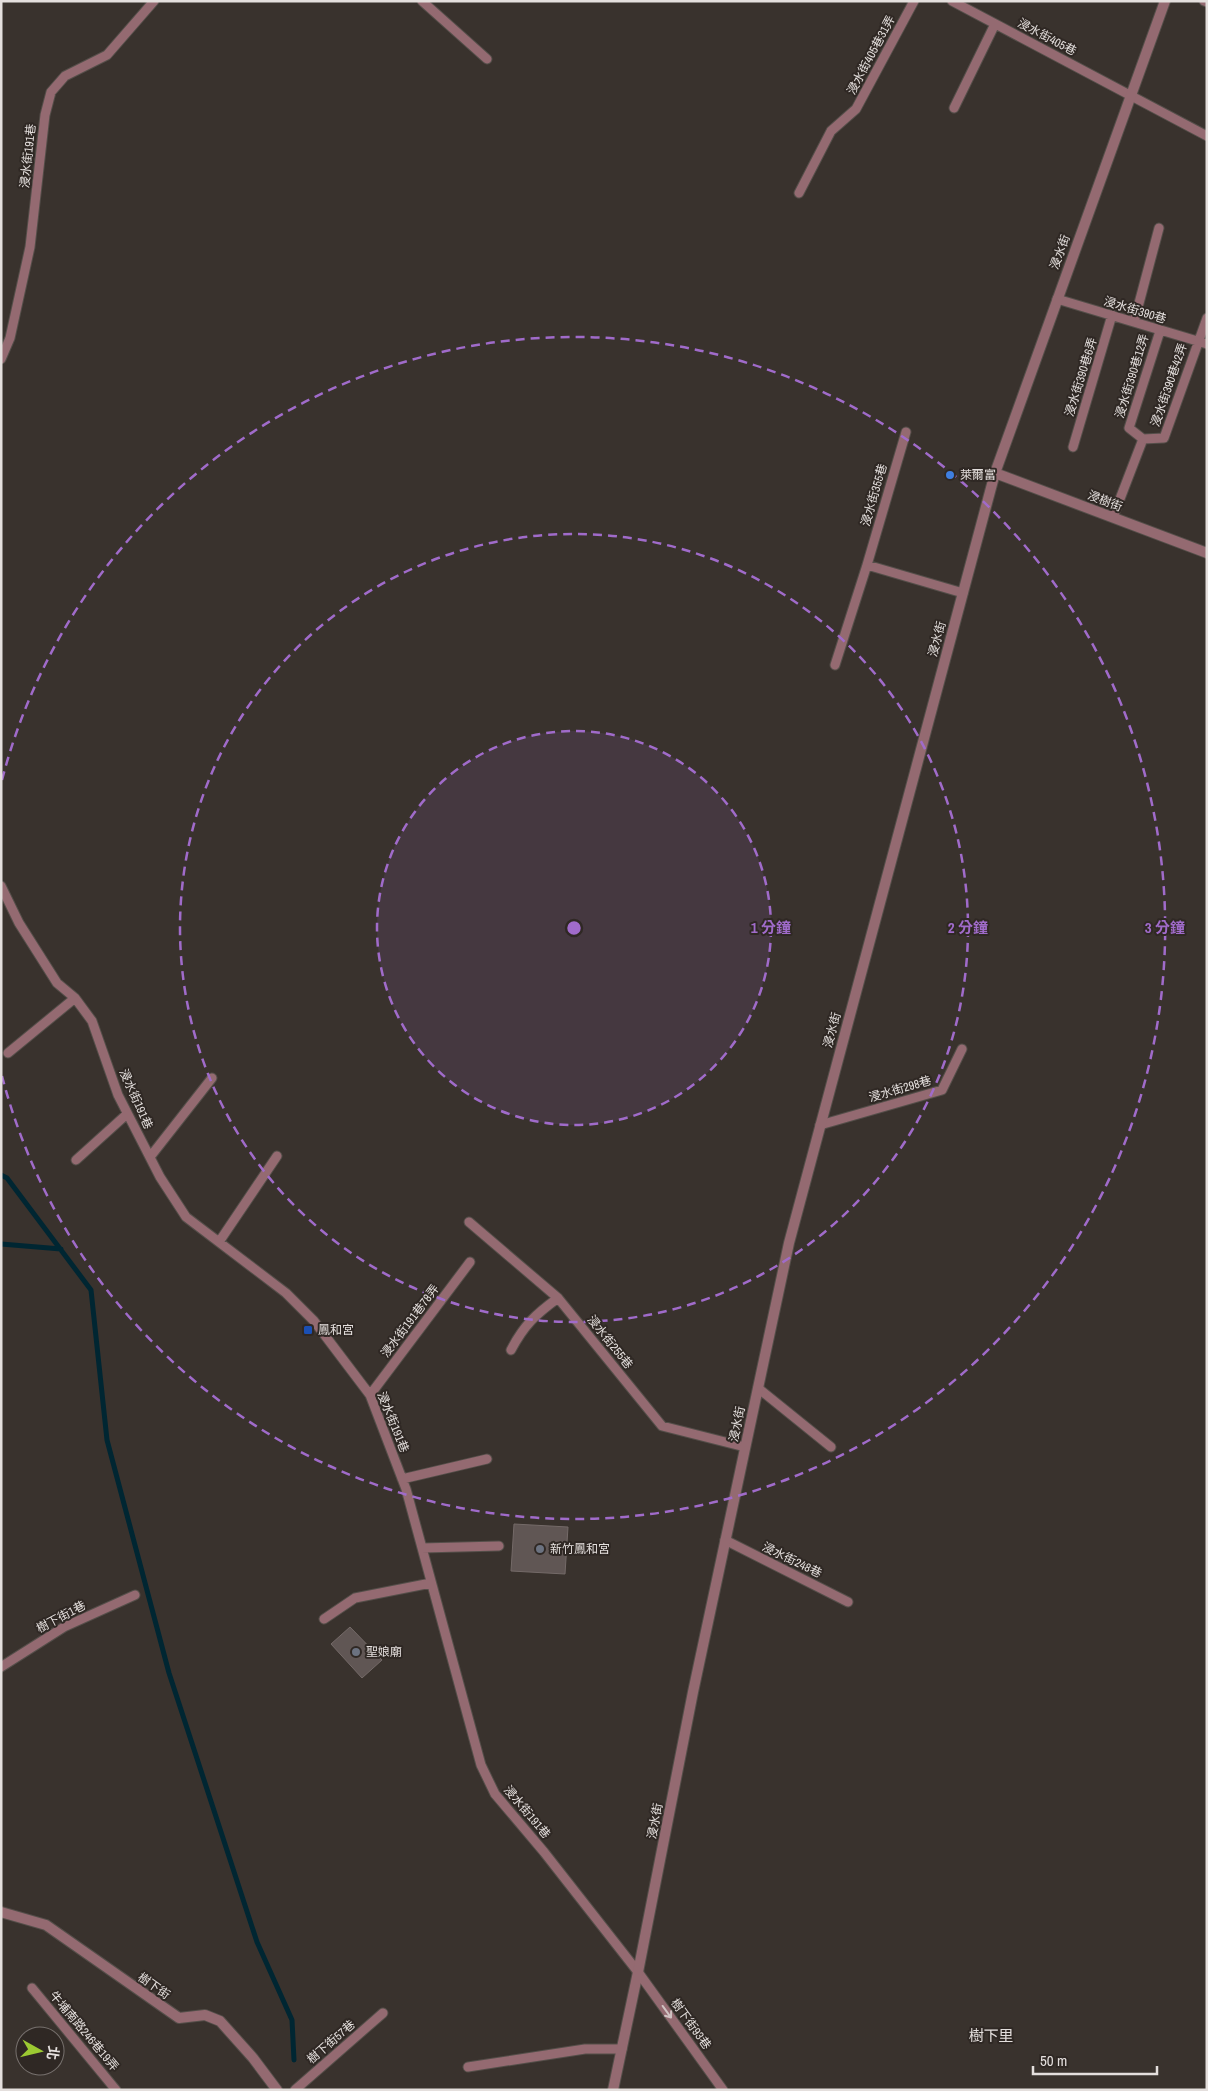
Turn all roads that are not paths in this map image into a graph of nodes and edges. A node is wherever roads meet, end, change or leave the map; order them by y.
1 (154, 1) edge
2 (422, 1) edge
3 (914, 1) edge
4 (952, 1) edge
5 (1164, 1) edge
6 (995, 24) junction
7 (487, 59) dead end
8 (1129, 96) junction
9 (954, 108) dead end
10 (1207, 136) edge
11 (799, 193) dead end
12 (1159, 228) dead end
13 (1057, 300) junction
14 (1112, 315) junction
15 (1207, 318) edge
16 (1134, 322) junction
17 (1160, 331) junction
18 (1202, 343) edge
19 (1, 359) edge
20 (906, 432) dead end
21 (1143, 439) junction
22 (1073, 447) dead end
23 (995, 473) junction
24 (1113, 517) junction
25 (1207, 553) edge
26 (867, 566) junction
27 (963, 593) junction
28 (835, 665) dead end
29 (1, 886) edge
30 (75, 998) junction
31 (962, 1048) dead end
32 (8, 1053) dead end
33 (212, 1078) dead end
34 (127, 1114) junction
35 (820, 1125) junction
36 (277, 1156) dead end
37 (150, 1157) junction
38 (76, 1160) dead end
39 (469, 1222) dead end
40 (219, 1242) junction
41 (470, 1262) dead end
42 (558, 1298) junction
43 (511, 1350) dead end
44 (758, 1388) junction
45 (370, 1395) junction
46 (745, 1447) junction
47 (831, 1447) dead end
48 (488, 1459) dead end
49 (402, 1479) junction
50 (725, 1540) junction
51 (499, 1546) dead end
52 (422, 1548) junction
53 (431, 1583) junction
54 (135, 1595) dead end
55 (848, 1602) dead end
56 (324, 1619) dead end
57 (1, 1667) edge
58 (1, 1912) edge
59 (638, 1972) junction
60 (32, 1988) dead end
61 (384, 2013) dead end
62 (622, 2049) junction
63 (468, 2066) dead end
64 (116, 2090) edge
65 (277, 2090) edge
66 (295, 2090) edge
67 (613, 2090) edge
68 (723, 2090) edge

1 - 19 lane, 浸水街191巷
2 - 7 lane
3 - 11 lane, 浸水街405巷31弄
4 - 6 lane, 浸水街405巷
5 - 8 street, 浸水街
6 - 8 lane, 浸水街405巷
6 - 9 lane
8 - 10 lane, 浸水街405巷
8 - 13 street, 浸水街
12 - 16 lane
13 - 14 lane, 浸水街390巷
13 - 23 street, 浸水街
14 - 16 lane, 浸水街390巷
14 - 22 lane, 浸水街390巷6弄
15 - 18 lane, 浸水街390巷42弄
16 - 17 lane, 浸水街390巷
17 - 18 lane, 浸水街390巷
17 - 21 lane, 浸水街390巷12弄
18 - 21 lane, 浸水街390巷42弄
20 - 26 lane, 浸水街355巷
21 - 24 lane
23 - 24 street, 浸樹街
23 - 27 street, 浸水街
24 - 25 street, 浸樹街
26 - 27 lane
26 - 28 lane, 浸水街355巷
27 - 35 street, 浸水街
29 - 30 lane, 浸水街191巷
30 - 32 lane
30 - 34 lane, 浸水街191巷
31 - 35 lane, 浸水街298巷
33 - 37 lane
34 - 37 lane, 浸水街191巷
34 - 38 lane
35 - 44 street, 浸水街
36 - 40 lane
37 - 40 lane, 浸水街191巷
39 - 42 lane, 浸水街255巷
40 - 45 lane, 浸水街191巷
41 - 45 lane, 浸水街191巷78弄
42 - 43 lane
42 - 46 lane, 浸水街255巷
44 - 46 street, 浸水街
44 - 47 lane
45 - 49 lane, 浸水街191巷
46 - 50 street, 浸水街
48 - 49 lane
49 - 52 lane, 浸水街191巷
50 - 55 lane, 浸水街248巷
50 - 59 street, 浸水街
51 - 52 lane
52 - 53 lane, 浸水街191巷
53 - 56 lane
53 - 59 lane, 浸水街191巷
54 - 57 lane, 樹下街1巷
58 - 65 street, 樹下街
59 - 62 street, 浸水街
59 -> 68 lane, 樹下街93巷
60 - 64 lane, 牛埔南路246巷19弄
61 - 66 lane, 樹下街57巷
62 - 63 lane
62 - 67 street, 浸水街

